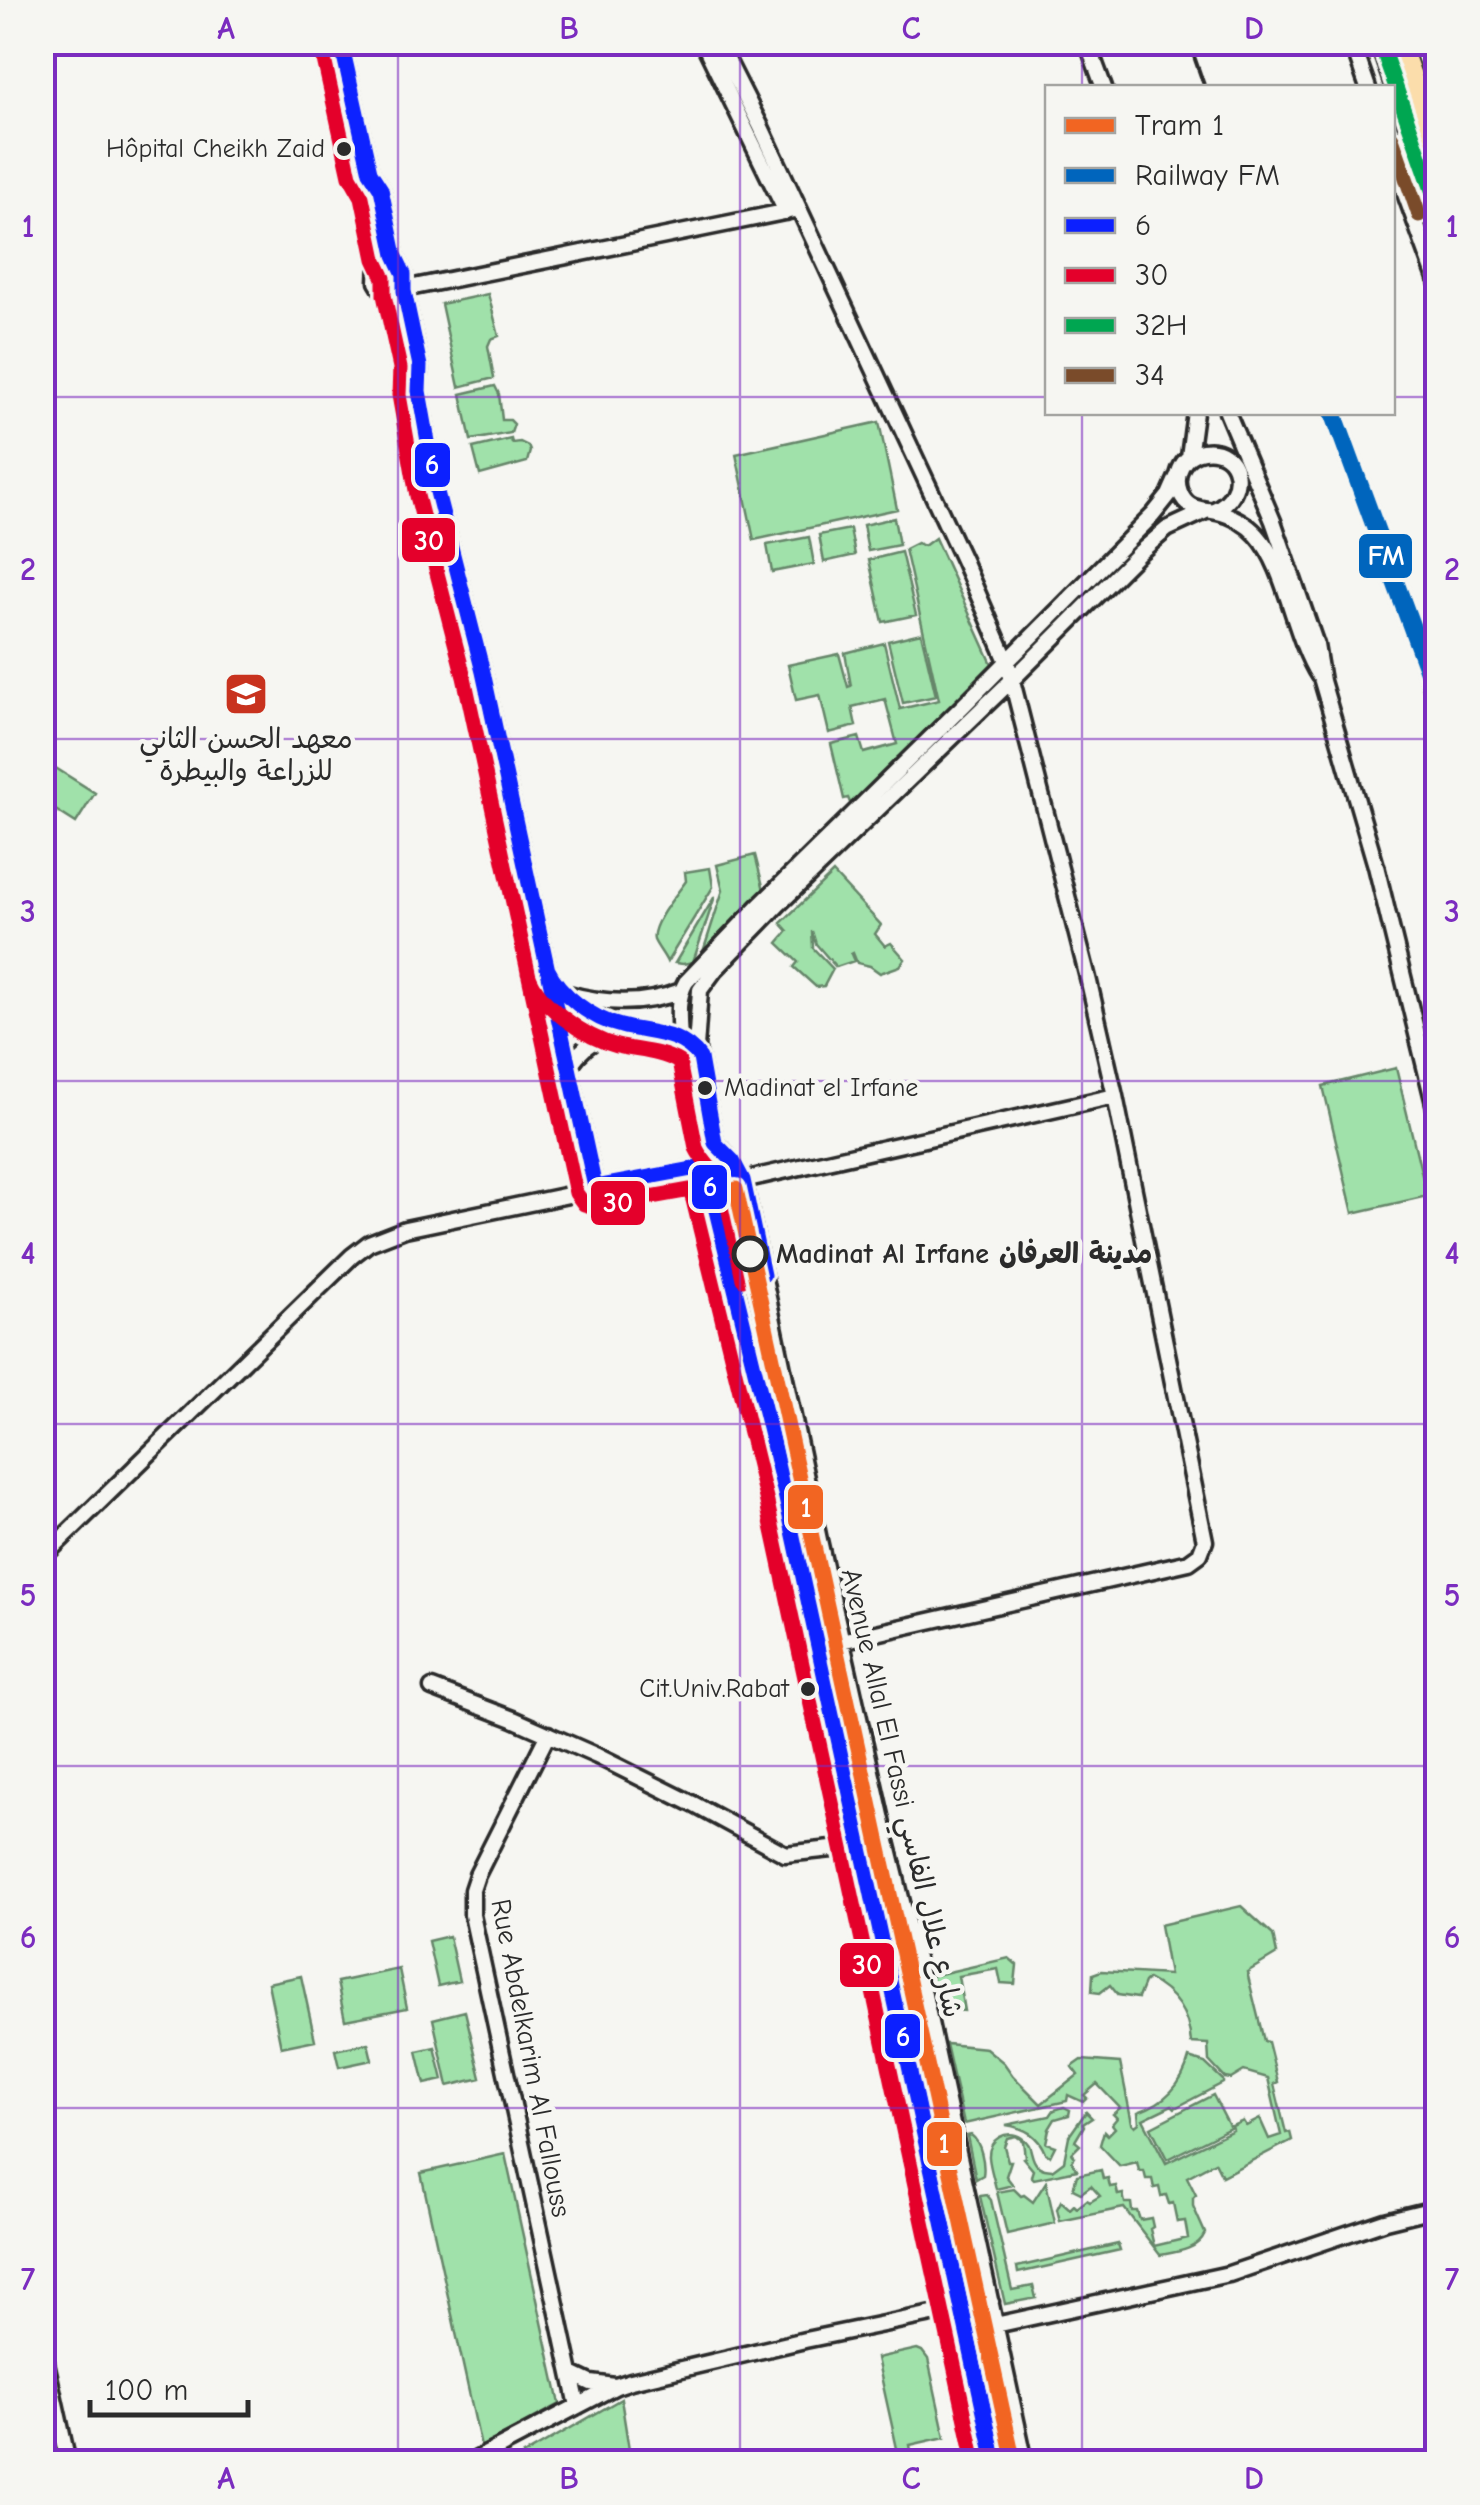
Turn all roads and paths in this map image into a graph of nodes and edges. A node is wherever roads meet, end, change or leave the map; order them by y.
1 (340, 42) edge
2 (703, 42) edge
3 (718, 42) edge
4 (1087, 42) edge
5 (1352, 42) edge
6 (1380, 42) edge
7 (1400, 42) edge
8 (1419, 42) edge
9 (1103, 85) edge
10 (1367, 85) edge
11 (1438, 95) edge
12 (1438, 150) edge
13 (1395, 166) edge
14 (370, 172) junction
15 (1438, 208) edge
16 (792, 210) junction
17 (395, 255) junction
18 (378, 260) junction
19 (1438, 284) edge
20 (404, 290) junction
21 (385, 295) junction
22 (418, 391) junction
23 (1195, 415) edge
24 (1228, 415) edge
25 (1188, 457) junction
26 (1240, 462) junction
27 (1178, 477) junction
28 (1210, 511) junction
29 (1008, 662) junction
30 (1013, 678) junction
31 (1322, 681) junction
32 (933, 745) junction
33 (862, 814) junction
34 (548, 972) junction
35 (683, 986) junction
36 (700, 990) junction
37 (565, 992) junction
38 (628, 1030) junction
39 (680, 1039) junction
40 (696, 1048) junction
41 (570, 1066) junction
42 (1115, 1096) junction
43 (1438, 1120) edge
44 (715, 1143) junction
45 (706, 1174) junction
46 (740, 1174) junction
47 (595, 1188) junction
48 (42, 1558) edge
49 (841, 1640) junction
50 (432, 1688) dead end
51 (548, 1734) junction
52 (885, 1834) junction
53 (860, 1840) junction
54 (1438, 2208) edge
55 (991, 2302) junction
56 (962, 2307) junction
57 (996, 2326) junction
58 (968, 2331) junction
59 (42, 2344) edge
60 (572, 2374) junction
61 (616, 2386) junction
62 (578, 2406) junction
63 (68, 2462) edge
64 (471, 2462) edge
65 (995, 2462) edge
66 (1025, 2462) edge

1 - 14 street
2 - 16 street
3 - 16 street
4 - 9 street
5 - 10 street
6 - 15 main road
7 - 12 main road
8 - 11 street
13 - 19 street
14 - 17 street
14 - 18 street
16 - 20 street
16 - 29 street
17 - 18 street
17 - 20 street
18 - 21 street
20 - 21 street
20 - 22 street
21 - 22 street
22 - 34 street
23 - 25 street
24 - 26 street
25 - 26 street
25 - 27 street
26 - 28 street
26 - 31 street
27 - 28 street
27 - 29 street
28 - 30 street
28 - 31 street
29 - 30 street
29 - 32 street
30 - 32 street
30 - 42 street
31 - 43 street
32 - 33 street
33 - 35 street
33 - 36 street
34 - 37 street
34 - 41 street
35 - 36 street
35 - 37 street
35 - 39 street
36 - 40 street
37 - 38 street
38 - 39 street
38 - 41 street
39 - 40 street
40 - 44 street
41 - 47 street
42 - 46 street
42 - 49 street
44 - 45 street
44 - 46 street
45 - 46 street
45 - 47 street
45 - 53 street, Avenue Allal El Fassi شارع علال الفاسي
46 - 49 street, Avenue Allal El Fassi شارع علال الفاسي
47 - 48 street
49 - 52 street, Avenue Allal El Fassi شارع علال الفاسي
50 - 51 street
51 - 53 street
51 - 60 street, Rue Abdelkarim Al Fallouss
52 - 53 street
52 - 55 street, Avenue Allal El Fassi شارع علال الفاسي
53 - 56 street, Avenue Allal El Fassi شارع علال الفاسي
54 - 57 street
55 - 56 street
55 - 57 street, Avenue Allal El Fassi شارع علال الفاسي
56 - 58 street, Avenue Allal El Fassi شارع علال الفاسي
56 - 61 street
57 - 58 street
57 - 66 street, Avenue Allal El Fassi شارع علال الفاسي
58 - 65 street, Avenue Allal El Fassi شارع علال الفاسي
59 - 63 street
60 - 61 street
60 - 62 street, Rue Abdelkarim Al Fallouss
61 - 62 street
62 - 64 street

